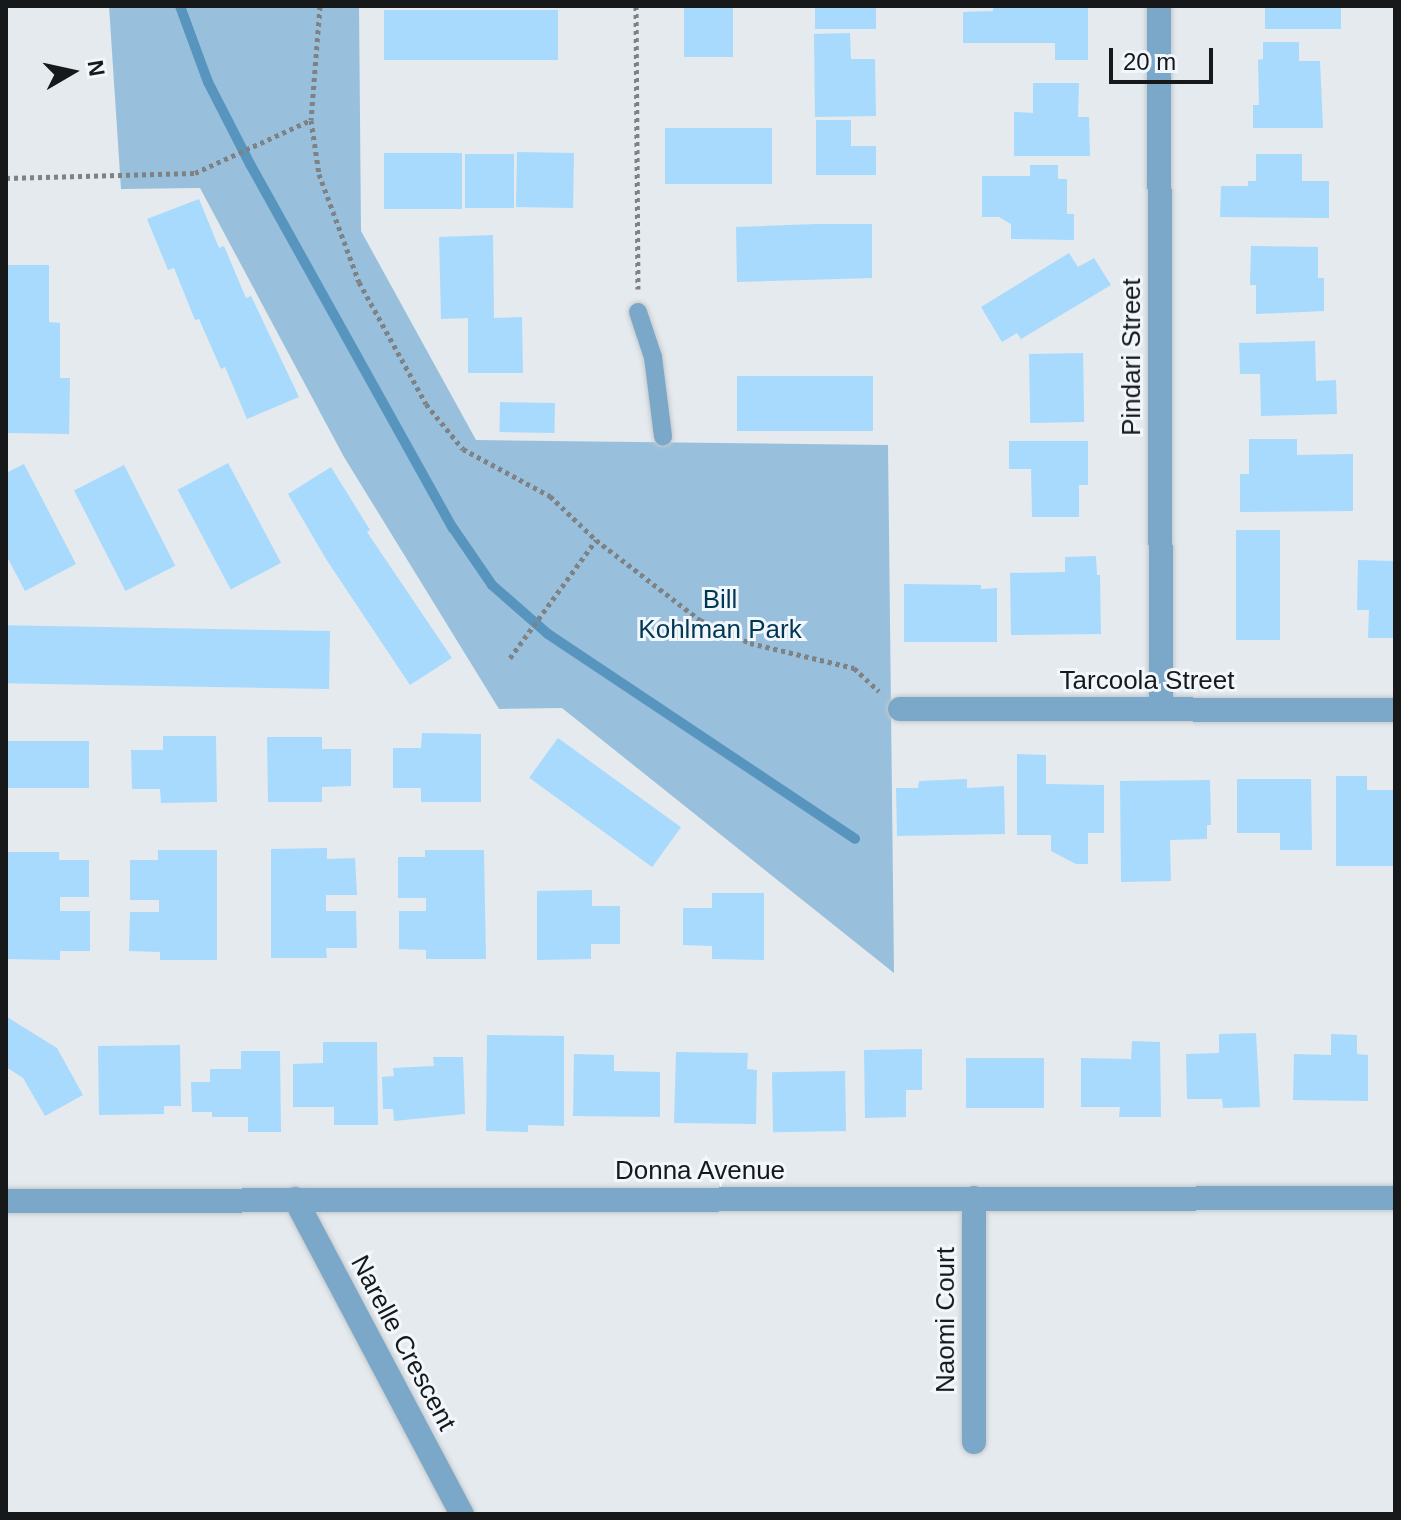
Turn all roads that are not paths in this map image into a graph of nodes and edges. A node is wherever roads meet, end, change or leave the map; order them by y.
1 (1159, 6) edge
2 (638, 312) road end
3 (663, 436) dead end
4 (1161, 708) junction
5 (900, 709) road end
6 (1395, 710) edge
7 (974, 1198) junction
8 (1395, 1198) edge
9 (295, 1199) junction
10 (6, 1201) edge
11 (974, 1442) dead end
12 (462, 1514) edge

1 - 4 street, Pindari Street
2 - 3 lane
4 - 5 street, Tarcoola Street
4 - 6 street, Tarcoola Street
7 - 8 street, Donna Avenue
7 - 9 street, Donna Avenue
7 - 11 street, Naomi Court
9 - 10 street, Donna Avenue
9 - 12 street, Narelle Crescent

